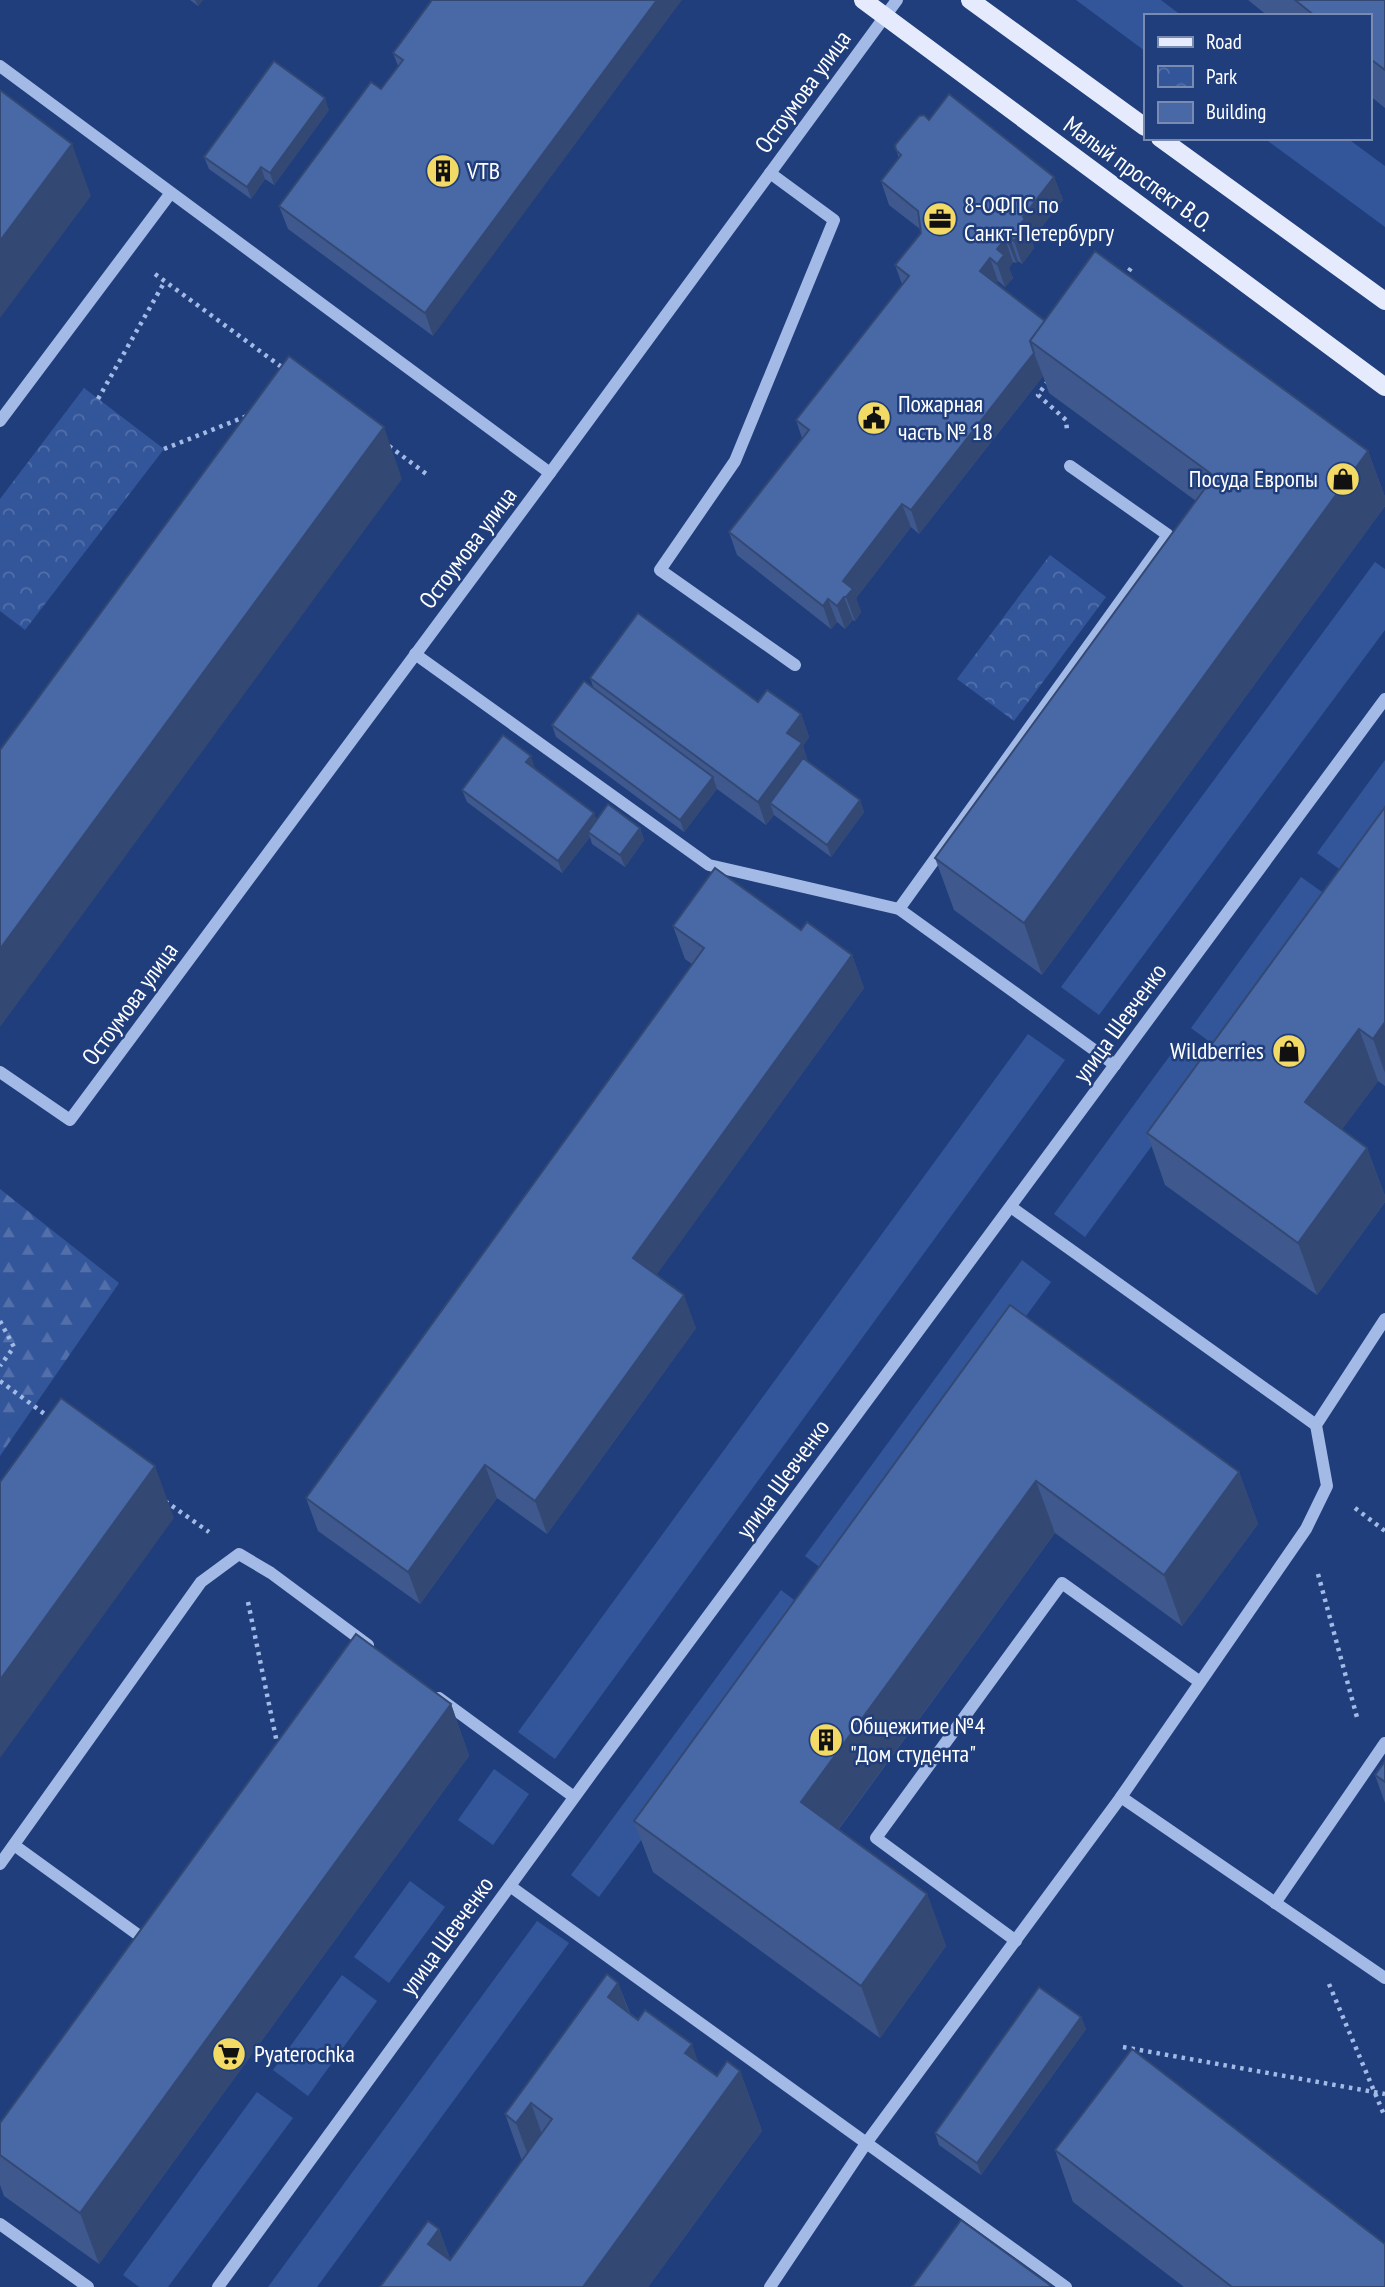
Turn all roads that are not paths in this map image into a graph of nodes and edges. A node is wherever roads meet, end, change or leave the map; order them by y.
1 (863, 0) edge
2 (897, 0) edge
3 (970, 0) edge
4 (884, 17) junction
5 (0, 66) edge
6 (1144, 126) edge
7 (1163, 140) edge
8 (770, 173) junction
9 (170, 194) junction
10 (1385, 301) edge
11 (1385, 387) edge
12 (0, 421) edge
13 (1070, 466) road end
14 (550, 473) junction
15 (415, 654) junction
16 (795, 665) dead end
17 (1385, 699) edge
18 (899, 909) junction
19 (1115, 1065) junction
20 (0, 1072) edge
21 (1011, 1208) junction
22 (1385, 1319) edge
23 (1316, 1424) junction
24 (379, 1653) edge
25 (1200, 1682) junction
26 (433, 1693) edge
27 (1385, 1743) edge
28 (574, 1797) junction
29 (1121, 1797) junction
30 (14, 1844) junction
31 (0, 1864) edge
32 (510, 1886) junction
33 (1275, 1903) junction
34 (1016, 1941) junction
35 (148, 1942) edge
36 (1385, 1979) edge
37 (867, 2142) junction
38 (0, 2224) edge
39 (88, 2287) edge
40 (218, 2287) edge
41 (770, 2287) edge
42 (1066, 2287) edge

1 - 4 main road, Малый проспект В.О.
2 - 4 street, Остоумова улица
3 - 6 main road, Малый проспект В.О.
4 - 8 street, Остоумова улица
4 - 11 main road, Малый проспект В.О.
5 - 9 street
7 - 10 main road, Малый проспект В.О.
8 - 14 street, Остоумова улица
8 - 16 street
9 - 12 street
9 - 14 street
13 - 18 street
14 - 15 street, Остоумова улица
15 - 18 street
15 - 20 street, Остоумова улица
17 - 19 street, улица Шевченко
18 - 19 street
19 - 21 street, улица Шевченко
21 - 23 street
21 - 28 street, улица Шевченко
22 - 23 street
23 - 25 street
24 - 30 street
25 - 29 street
25 - 34 street
26 - 28 street
27 - 33 street
28 - 32 street, улица Шевченко
29 - 33 street
29 - 34 street
30 - 31 street
30 - 35 street
32 - 37 street
32 - 40 street, улица Шевченко
33 - 36 street
34 - 37 street
37 - 41 street
37 - 42 street
38 - 39 street

